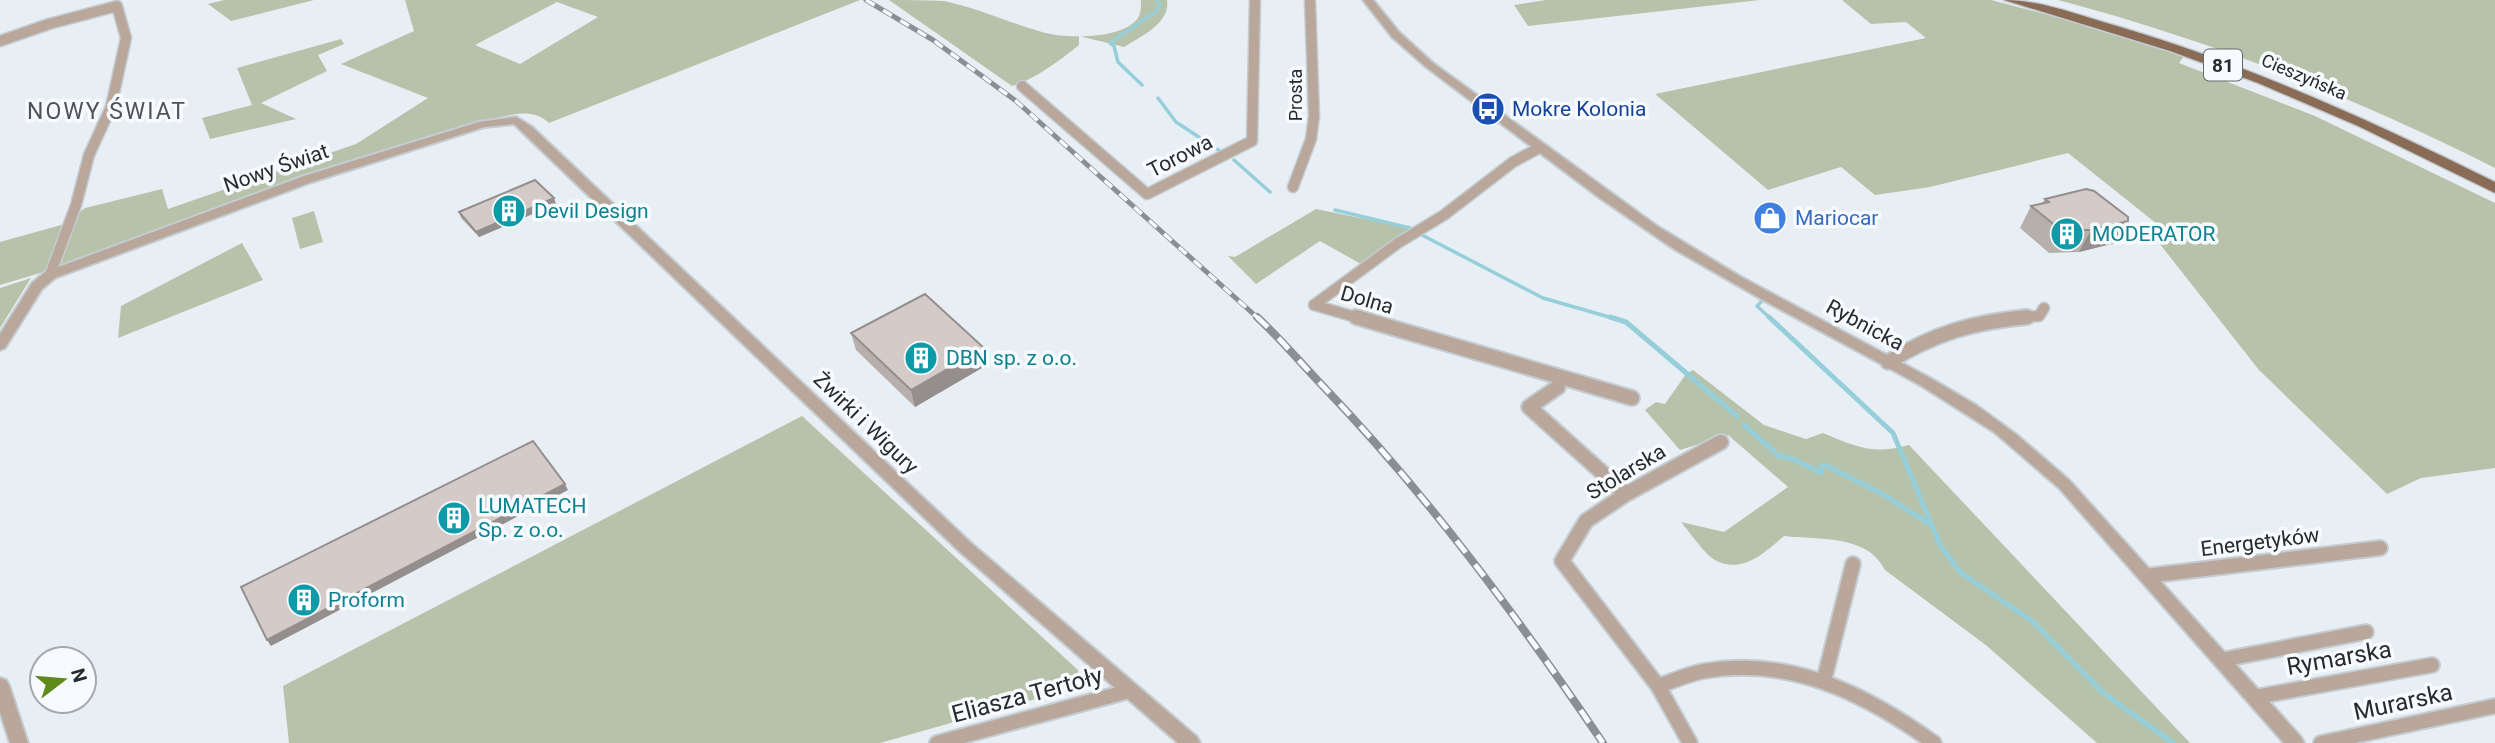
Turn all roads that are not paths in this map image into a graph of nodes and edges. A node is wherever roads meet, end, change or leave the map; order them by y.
1 (1255, 0) edge
2 (1310, 0) edge
3 (1368, 0) edge
4 (2010, 0) edge
5 (2037, 0) edge
6 (0, 41) edge
7 (1022, 86) dead end
8 (521, 122) joint
9 (1539, 148) junction
10 (2495, 178) edge
11 (1293, 187) dead end
12 (2495, 188) edge
13 (50, 275) junction
14 (2044, 308) dead end
15 (0, 345) edge
16 (1888, 362) junction
17 (1558, 387) dead end
18 (1632, 398) dead end
19 (1721, 442) dead end
20 (1626, 494) junction
21 (2380, 548) dead end
22 (1853, 564) dead end
23 (2146, 576) junction
24 (2366, 632) dead end
25 (2221, 660) junction
26 (2432, 664) dead end
27 (1824, 680) junction
28 (0, 685) edge
29 (1658, 686) junction
30 (1129, 691) junction
31 (2255, 696) junction
32 (2495, 706) edge
33 (19, 743) edge
34 (937, 743) edge
35 (1191, 743) edge
36 (1690, 743) edge
37 (1934, 743) edge
38 (2295, 743) edge
39 (2321, 743) edge

1 - 7 street, Torowa
2 - 11 street, Prosta
3 - 9 street, Rybnicka
4 - 12 main road, Cieszyńska / 81
5 - 10 main road, Cieszyńska / 81
6 - 13 street, Nowy Świat
8 - 13 street, Nowy Świat
8 - 30 street, Żwirki i Wigury
9 - 16 street, Rybnicka
9 - 18 street, Dolna
13 - 15 street, Nowy Świat
14 - 16 street
16 - 23 street, Rybnicka
17 - 20 street
19 - 20 street, Stolarska
20 - 29 street, Stolarska
21 - 23 street, Energetyków
22 - 27 street
23 - 25 street, Rybnicka
24 - 25 street
25 - 31 street, Rybnicka
26 - 31 street, Rymarska
27 - 29 street
27 - 37 street
28 - 33 street
29 - 36 street, Stolarska
30 - 34 street, Eliasza Tertoły
30 - 35 street, Żwirki i Wigury
31 - 38 street, Rybnicka
32 - 39 street, Murarska

